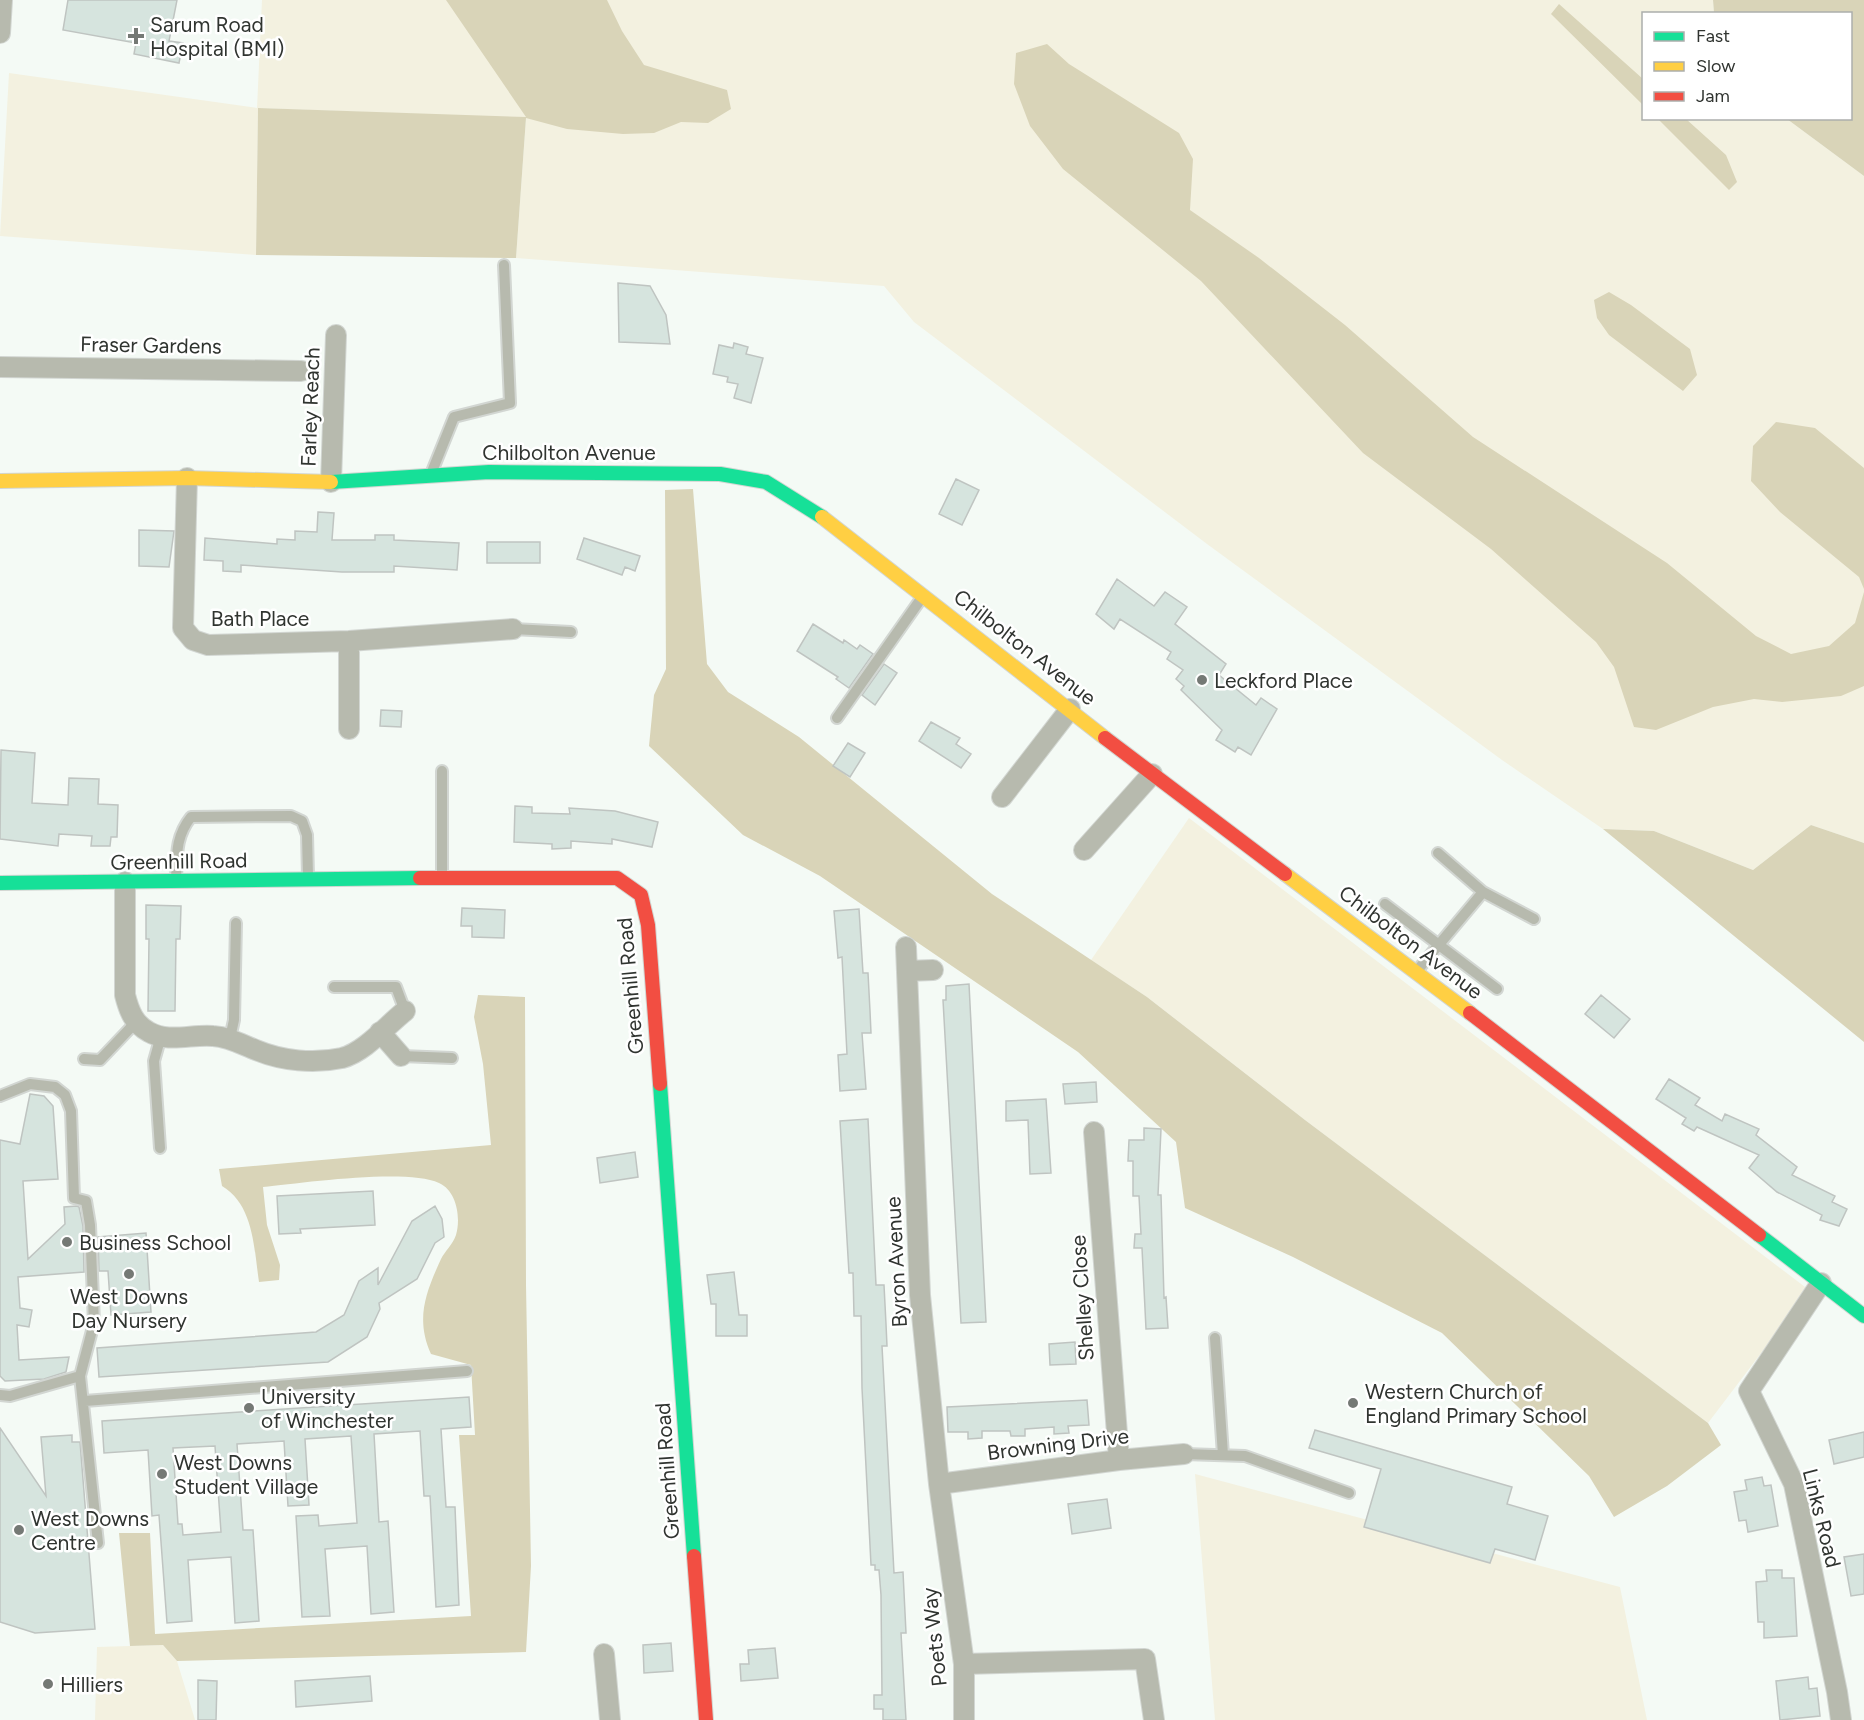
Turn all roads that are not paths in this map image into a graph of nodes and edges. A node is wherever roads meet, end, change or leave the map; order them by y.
1 (1, 3) edge
2 (0, 33) edge
3 (504, 265) dead end
4 (336, 335) dead end
5 (0, 366) edge
6 (301, 371) dead end
7 (430, 474) junction
8 (187, 478) junction
9 (0, 481) edge
10 (331, 482) junction
11 (924, 595) junction
12 (513, 629) joint
13 (571, 632) dead end
14 (349, 641) junction
15 (1070, 709) junction
16 (837, 718) dead end
17 (349, 729) dead end
18 (442, 771) dead end
19 (1152, 774) junction
20 (1002, 797) dead end
21 (1084, 850) dead end
22 (1438, 853) dead end
23 (442, 878) junction
24 (308, 880) junction
25 (125, 882) junction
26 (176, 882) junction
27 (0, 883) edge
28 (1483, 892) junction
29 (1385, 904) dead end
30 (1534, 919) dead end
31 (236, 923) dead end
32 (1440, 943) junction
33 (906, 947) dead end
34 (933, 970) dead end
35 (907, 971) junction
36 (1416, 972) junction
37 (334, 987) dead end
38 (1497, 989) dead end
39 (405, 1011) joint
40 (136, 1022) junction
41 (380, 1032) junction
42 (161, 1036) junction
43 (230, 1038) junction
44 (401, 1056) joint
45 (452, 1058) dead end
46 (84, 1059) dead end
47 (0, 1096) edge
48 (1094, 1132) dead end
49 (160, 1148) dead end
50 (1821, 1283) junction
51 (1864, 1316) edge
52 (1215, 1338) dead end
53 (467, 1371) dead end
54 (80, 1376) junction
55 (0, 1395) edge
56 (85, 1401) junction
57 (1184, 1454) joint
58 (1222, 1455) junction
59 (1119, 1460) junction
60 (939, 1484) junction
61 (1349, 1493) dead end
62 (98, 1542) dead end
63 (948, 1550) joint
64 (604, 1654) dead end
65 (964, 1664) junction
66 (610, 1720) edge
67 (706, 1720) edge
68 (964, 1720) edge
69 (1154, 1720) edge
70 (1841, 1720) edge

1 - 2 street
3 - 7 lane
4 - 10 street, Farley Reach
5 - 6 street, Fraser Gardens
7 - 10 main road, Chilbolton Avenue
7 - 11 main road, Chilbolton Avenue
8 - 9 main road, Chilbolton Avenue
8 - 10 main road, Chilbolton Avenue
8 - 14 street, Bath Place
11 - 15 main road, Chilbolton Avenue
11 - 16 lane
12 - 13 lane
12 - 14 street, Bath Place
14 - 17 street
15 - 19 main road, Chilbolton Avenue
15 - 20 street
18 - 23 lane
19 - 21 street
19 - 36 main road, Chilbolton Avenue
22 - 28 lane
23 - 24 main road, Greenhill Road
23 - 67 main road, Greenhill Road
24 - 26 main road, Greenhill Road
24 - 26 lane
25 - 26 main road, Greenhill Road
25 - 27 main road, Greenhill Road
25 - 40 street
28 - 30 lane
28 - 32 lane
29 - 32 lane
31 - 43 lane
32 - 36 lane
32 - 38 lane
33 - 35 street, Byron Avenue
34 - 35 street
35 - 60 street, Byron Avenue
36 - 50 main road, Chilbolton Avenue
37 - 39 lane
39 - 41 street
40 - 42 street
40 - 46 lane
41 - 43 street
41 - 44 street
42 - 43 street
42 - 49 lane
44 - 45 lane
47 - 54 lane
48 - 59 street, Shelley Close
50 - 51 main road, Chilbolton Avenue
50 - 70 street, Links Road
52 - 58 lane
53 - 56 lane
54 - 55 lane
54 - 56 lane
56 - 62 lane
57 - 58 lane
57 - 59 street, Browning Drive
58 - 61 lane
59 - 60 street, Browning Drive
60 - 63 street, Byron Avenue
63 - 65 street, Poets Way
64 - 66 street
65 - 68 street, Poets Way
65 - 69 street

